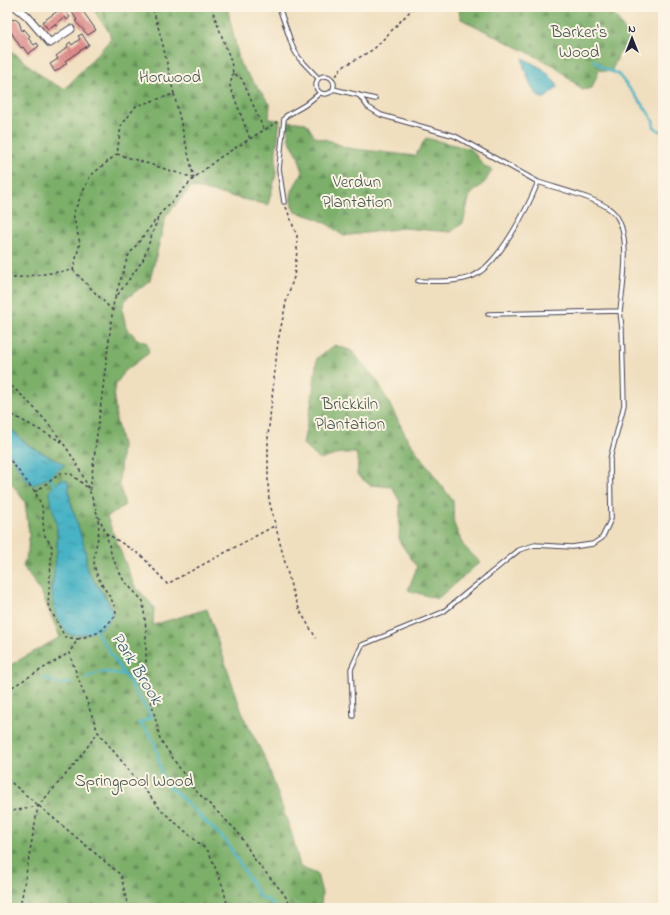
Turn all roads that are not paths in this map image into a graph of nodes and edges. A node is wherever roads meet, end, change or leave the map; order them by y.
1 (16, 7) edge
2 (279, 7) edge
3 (71, 29) dead end
4 (318, 78) junction
5 (333, 89) junction
6 (320, 93) junction
7 (359, 95) junction
8 (374, 99) dead end
9 (538, 182) junction
10 (284, 202) road end
11 (418, 281) dead end
12 (620, 311) junction
13 (488, 314) dead end
14 (353, 716) dead end

1 - 3 street
2 - 4 lane
4 - 5 lane
4 - 6 lane
5 - 6 lane
5 - 7 lane
6 - 10 lane
7 - 8 lane
7 - 9 lane
9 - 11 lane
9 - 12 lane
12 - 13 lane
12 - 14 lane

